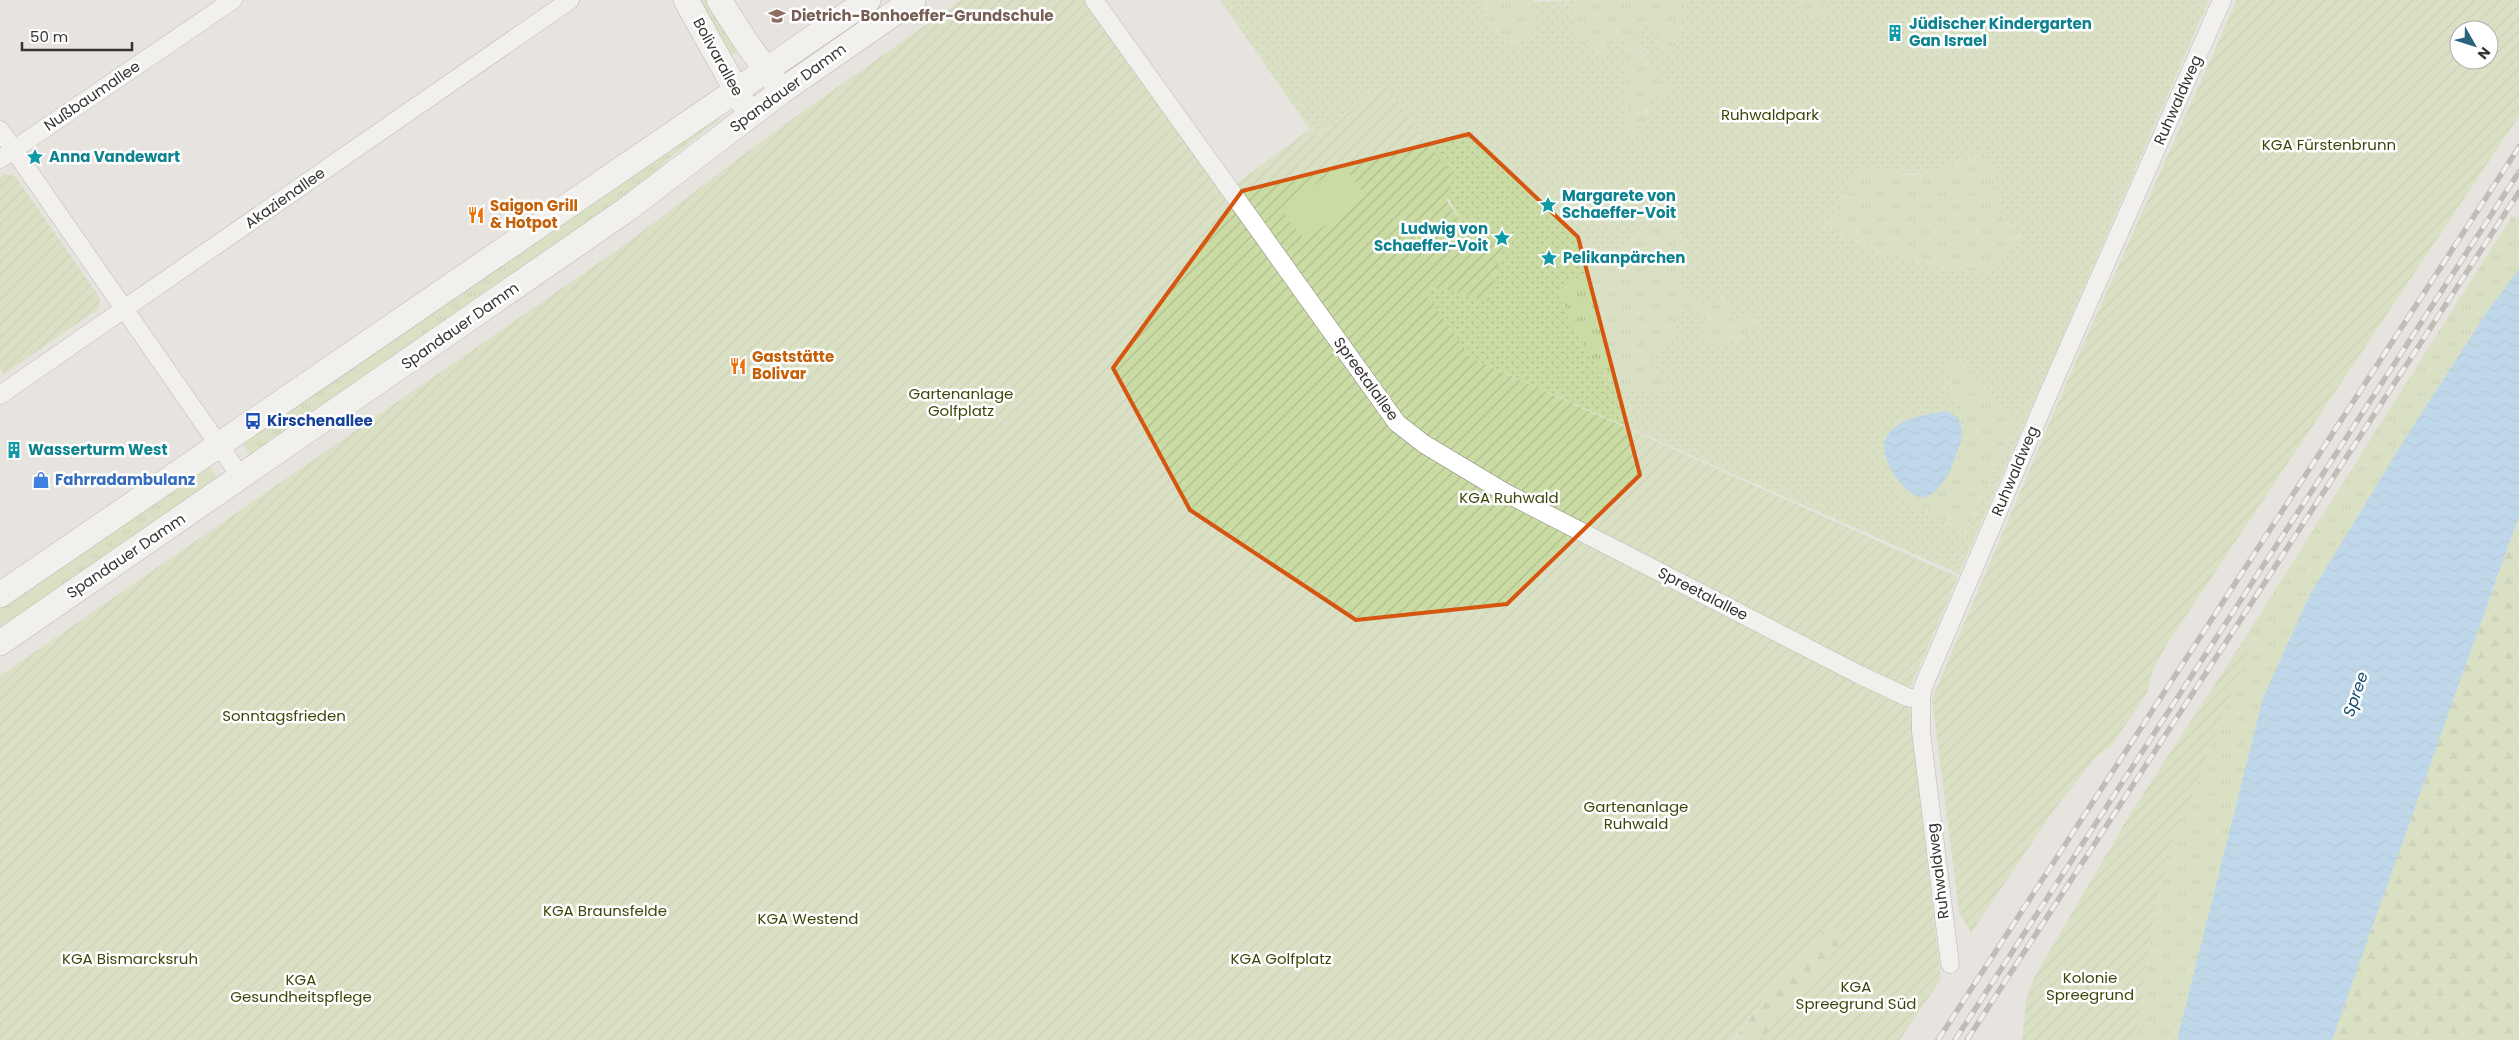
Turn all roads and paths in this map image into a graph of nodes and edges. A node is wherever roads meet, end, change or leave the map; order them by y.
1 (233, 0) edge
2 (570, 0) edge
3 (686, 0) edge
4 (719, 0) edge
5 (868, 0) edge
6 (913, 0) edge
7 (1094, 0) edge
8 (2222, 0) edge
9 (766, 70) junction
10 (735, 90) junction
11 (782, 91) junction
12 (751, 114) junction
13 (0, 130) edge
14 (7, 154) edge
15 (124, 310) junction
16 (0, 395) edge
17 (218, 446) junction
18 (241, 477) junction
19 (0, 595) edge
20 (0, 642) edge
21 (1920, 700) junction
22 (1950, 964) dead end

1 - 14 street, Nußbaumallee
2 - 15 street, Akazienallee
3 - 10 main road, Bolivarallee
4 - 9 main road, Bolivarallee
5 - 9 main road, Spandauer Damm
6 - 11 main road, Spandauer Damm
7 - 21 street, Spreetalallee
8 - 21 street, Ruhwaldweg
9 - 10 main road, Spandauer Damm
9 - 11 main road, Bolivarallee
10 - 12 main road, Bolivarallee
10 - 17 main road, Spandauer Damm
11 - 12 main road, Spandauer Damm
12 - 18 main road, Spandauer Damm
13 - 14 street
14 - 15 street
15 - 16 street, Akazienallee
15 - 17 street
17 - 18 street
17 - 19 main road, Spandauer Damm
18 - 20 main road, Spandauer Damm
21 - 22 street, Ruhwaldweg

